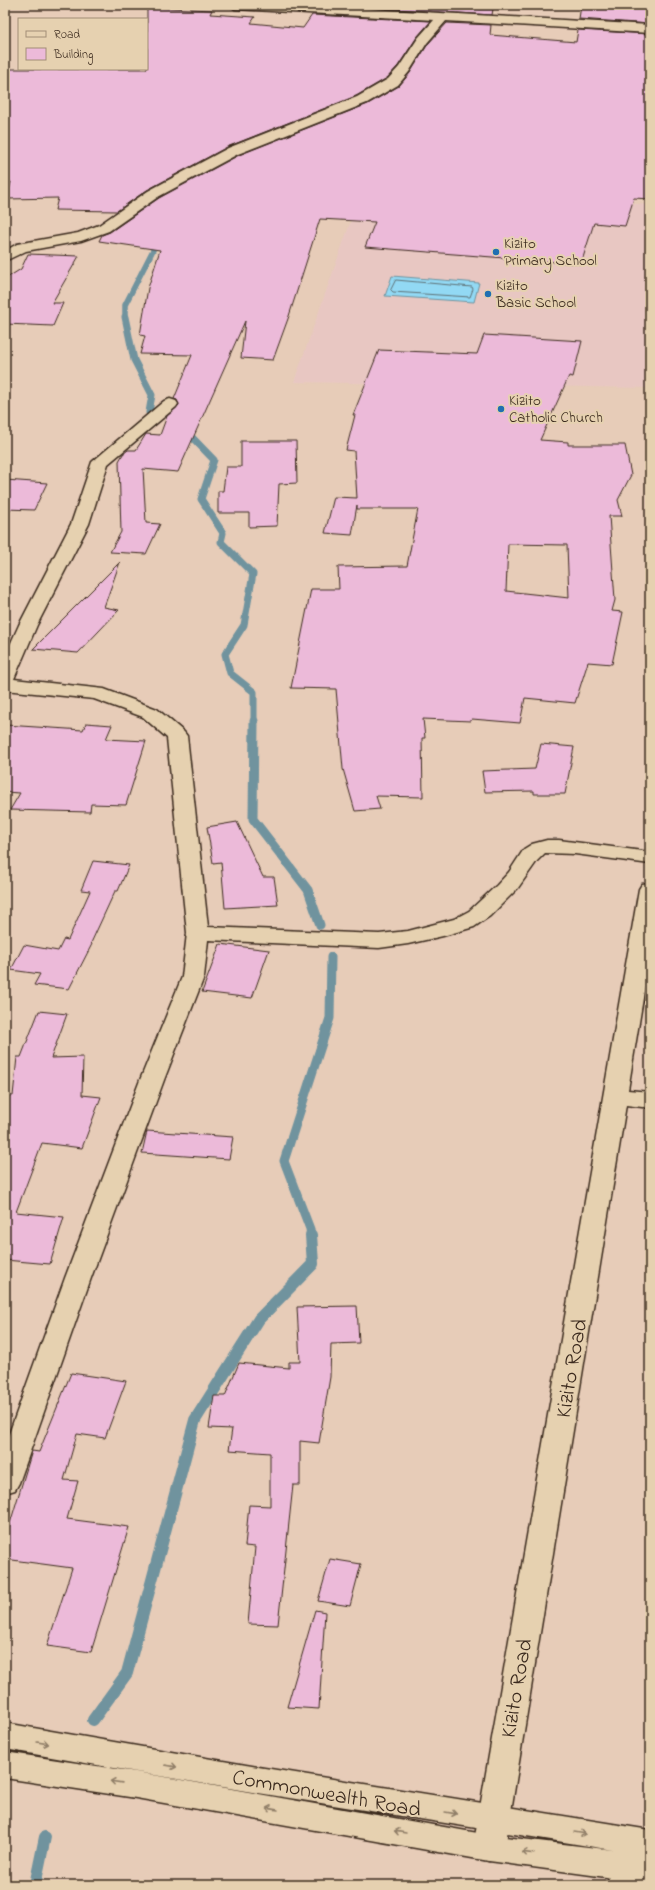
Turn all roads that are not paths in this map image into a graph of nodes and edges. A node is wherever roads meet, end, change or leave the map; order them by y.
1 (235, 5) edge
2 (443, 17) junction
3 (650, 29) edge
4 (5, 244) edge
5 (22, 247) junction
6 (5, 257) edge
7 (170, 404) dead end
8 (5, 678) edge
9 (5, 684) edge
10 (650, 858) edge
11 (650, 889) edge
12 (198, 933) junction
13 (615, 1096) junction
14 (650, 1100) edge
15 (5, 1483) edge
16 (5, 1736) edge
17 (5, 1765) edge
18 (490, 1834) junction
19 (650, 1843) edge
20 (633, 1873) edge

1 - 2 street
2 - 3 street
2 - 5 street
4 - 5 street
5 - 6 street
7 - 8 street
9 - 12 street
10 - 12 street
11 - 13 street, Kizito Road
12 - 15 street
13 - 14 street
13 - 18 street, Kizito Road
16 -> 18 street, Commonwealth Road
18 -> 17 street, Commonwealth Road
18 -> 19 street, Commonwealth Road
20 -> 18 street, Commonwealth Road

